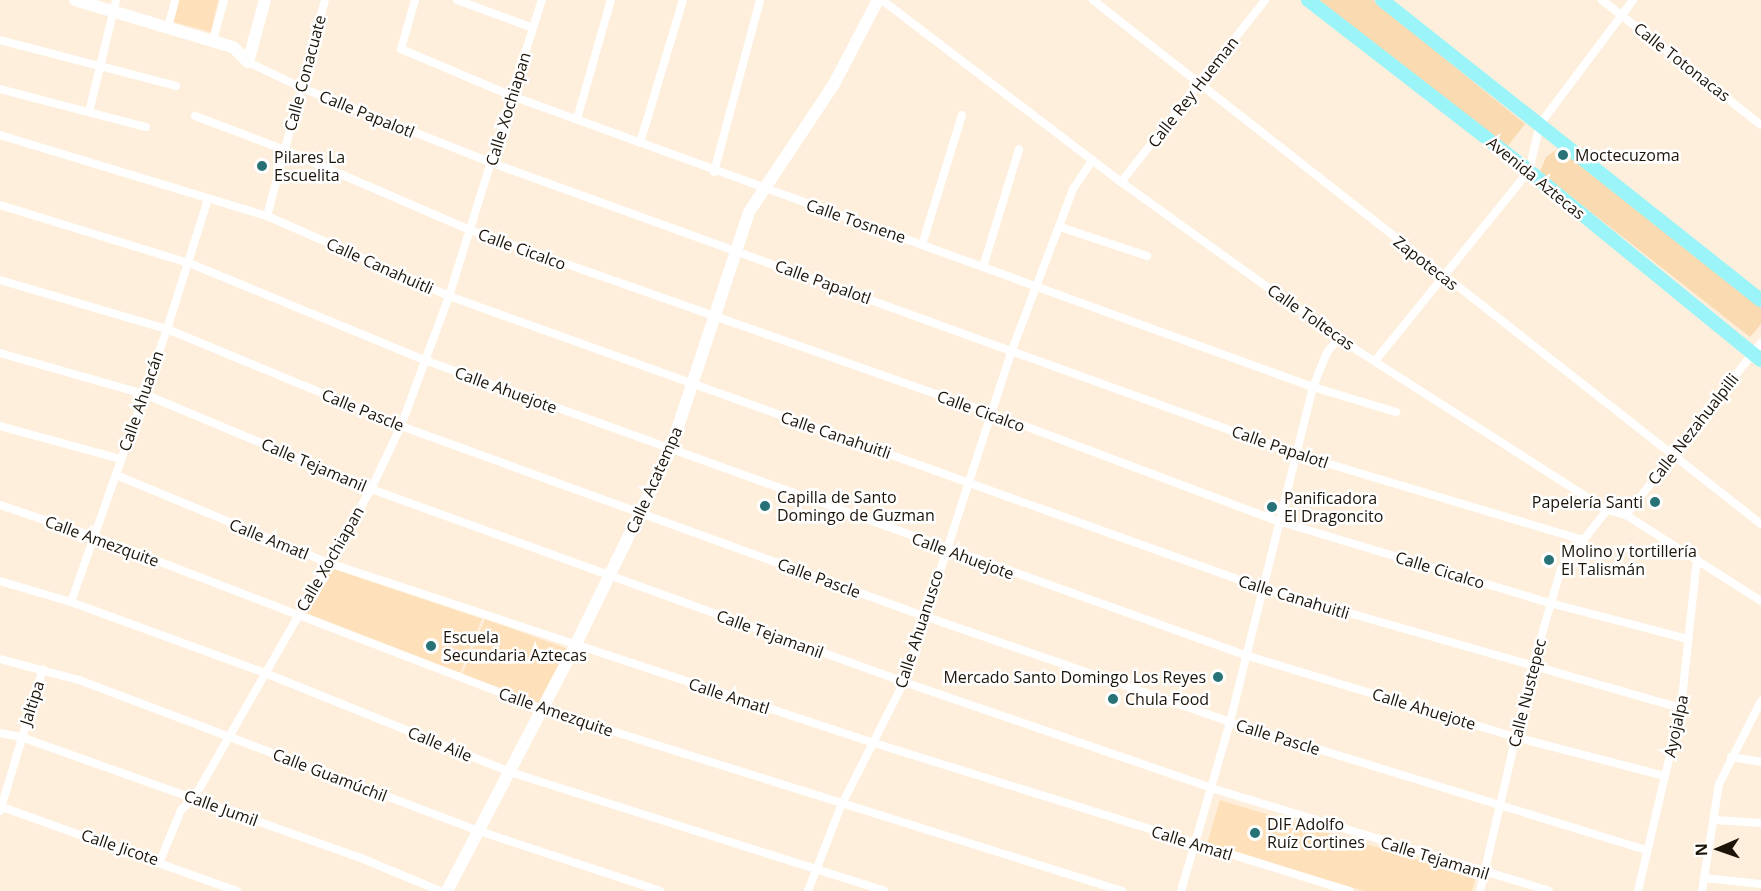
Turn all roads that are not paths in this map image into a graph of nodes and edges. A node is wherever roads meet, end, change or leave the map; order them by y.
1 (75, 0) edge
2 (175, 0) edge
3 (224, 0) edge
4 (265, 0) edge
5 (325, 0) edge
6 (415, 0) edge
7 (457, 0) edge
8 (542, 0) edge
9 (610, 0) edge
10 (683, 0) edge
11 (760, 0) edge
12 (880, 0) edge
13 (1093, 0) edge
14 (1265, 0) edge
15 (1308, 0) edge
16 (1382, 0) edge
17 (1602, 0) edge
18 (1633, 0) edge
19 (115, 5) edge
20 (1622, 15) junction
21 (168, 27) junction
22 (533, 28) junction
23 (0, 40) edge
24 (213, 40) junction
25 (248, 62) junction
26 (101, 67) junction
27 (1201, 84) junction
28 (176, 86) dead end
29 (302, 88) junction
30 (0, 89) edge
31 (512, 96) junction
32 (89, 112) junction
33 (962, 115) dead end
34 (195, 116) dead end
35 (577, 119) junction
36 (1540, 124) junction
37 (1761, 125) edge
38 (146, 127) dead end
39 (0, 135) edge
40 (640, 143) junction
41 (1018, 149) dead end
42 (285, 150) junction
43 (1092, 161) junction
44 (492, 163) junction
45 (1529, 171) junction
46 (714, 172) junction
47 (1120, 183) junction
48 (761, 189) junction
49 (208, 199) junction
50 (0, 205) edge
51 (267, 216) junction
52 (1060, 227) junction
53 (470, 230) junction
54 (922, 245) junction
55 (735, 251) junction
56 (1147, 256) dead end
57 (189, 263) junction
58 (983, 267) junction
59 (1445, 279) junction
60 (0, 280) edge
61 (1037, 287) junction
62 (449, 296) junction
63 (1761, 300) edge
64 (712, 317) junction
65 (167, 329) junction
66 (1338, 338) junction
67 (1012, 350) junction
68 (1758, 352) edge
69 (0, 353) edge
70 (427, 361) junction
71 (1375, 361) junction
72 (692, 385) junction
73 (1313, 387) junction
74 (144, 394) junction
75 (1396, 412) dead end
76 (990, 413) junction
77 (0, 426) edge
78 (401, 426) junction
79 (670, 451) junction
80 (1296, 454) junction
81 (1673, 454) junction
82 (121, 459) junction
83 (116, 475) junction
84 (969, 482) junction
85 (371, 489) junction
86 (0, 506) edge
87 (1607, 510) junction
88 (640, 514) junction
89 (1626, 515) junction
90 (1278, 521) junction
91 (1761, 524) edge
92 (94, 537) junction
93 (1582, 540) junction
94 (945, 550) junction
95 (1697, 559) junction
96 (327, 562) junction
97 (610, 576) junction
98 (0, 581) edge
99 (1262, 588) junction
100 (1761, 601) edge
101 (70, 602) junction
102 (1550, 603) junction
103 (298, 614) junction
104 (924, 616) junction
105 (1688, 639) junction
106 (575, 646) junction
107 (1245, 656) junction
108 (0, 659) edge
109 (1532, 668) junction
110 (43, 669) junction
111 (265, 673) junction
112 (904, 682) junction
113 (1761, 701) edge
114 (1681, 708) junction
115 (542, 709) junction
116 (1230, 722) junction
117 (0, 733) edge
118 (229, 736) junction
119 (21, 737) junction
120 (1515, 737) junction
121 (874, 743) junction
122 (1731, 757) junction
123 (1761, 762) edge
124 (510, 772) junction
125 (1665, 776) junction
126 (1211, 788) junction
127 (194, 798) junction
128 (841, 806) junction
129 (1501, 807) junction
130 (1, 809) edge
131 (1714, 820) junction
132 (1761, 824) edge
133 (479, 831) junction
134 (1195, 844) junction
135 (1647, 850) junction
136 (160, 861) junction
137 (815, 870) junction
138 (1485, 873) junction
139 (1704, 878) junction
140 (1761, 884) edge
141 (237, 891) edge
142 (440, 891) edge
143 (447, 891) edge
144 (660, 891) edge
145 (808, 891) edge
146 (885, 891) edge
147 (1122, 891) edge
148 (1181, 891) edge
149 (1350, 891) edge
150 (1480, 891) edge
151 (1549, 891) edge
152 (1638, 891) edge
153 (1702, 891) edge

1 - 19 street, Calle Papalotl
2 - 21 street
3 - 24 street
4 - 25 street
5 - 29 street, Calle Conacuate
6 - 31 street, Calle Tosnene
7 - 22 street
8 - 22 street, Calle Xochiapan
9 - 35 street
10 - 40 street
11 - 46 street
12 - 43 street, Calle Toltecas
12 - 48 street, Calle Acatempa
13 - 27 street, Zapotecas
14 - 27 street, Calle Rey Hueman
15 - 45 main road, Avenida Aztecas
16 - 36 main road
17 - 20 street, Calle Totonacas
18 - 20 street
19 - 21 street, Calle Papalotl
19 - 26 street
20 - 36 street
20 - 37 street, Calle Totonacas
21 - 24 street, Calle Papalotl
22 - 31 street, Calle Xochiapan
23 - 26 street
24 - 25 street, Calle Papalotl
25 - 29 street, Calle Papalotl
26 - 28 street
26 - 32 street
27 - 47 street, Calle Rey Hueman
27 - 59 street, Zapotecas
29 - 42 street, Calle Conacuate
29 - 44 street, Calle Papalotl
30 - 32 street
31 - 35 street, Calle Tosnene
31 - 44 street, Calle Xochiapan
32 - 38 street
33 - 54 street
34 - 42 street, Calle Cicalco
35 - 40 street, Calle Tosnene
36 - 45 street
36 - 63 main road
39 - 49 street, Calle Canahuitli
40 - 46 street, Calle Tosnene
41 - 58 street
42 - 51 street, Calle Conacuate
42 - 53 street, Calle Cicalco
43 - 47 street, Calle Toltecas
43 - 52 street, Calle Ahuanusco
44 - 53 street, Calle Xochiapan
44 - 55 street, Calle Papalotl
45 - 59 street
45 - 68 main road, Avenida Aztecas
46 - 48 street, Calle Tosnene
47 - 66 street, Calle Toltecas
48 - 54 street, Calle Tosnene
48 - 55 street, Calle Acatempa
49 - 51 street, Calle Canahuitli
49 - 57 street, Calle Ahuacán
50 - 57 street, Calle Ahuejote
51 - 62 street, Calle Canahuitli
52 - 56 street
52 - 61 street, Calle Ahuanusco
53 - 62 street, Calle Xochiapan
53 - 64 street, Calle Cicalco
54 - 58 street, Calle Tosnene
55 - 64 street, Calle Acatempa
55 - 67 street, Calle Papalotl
57 - 65 street, Calle Ahuacán
57 - 70 street, Calle Ahuejote
58 - 61 street, Calle Tosnene
59 - 71 street
59 - 81 street, Zapotecas
60 - 65 street, Calle Pascle
61 - 67 street, Calle Ahuanusco
61 - 73 street, Calle Tosnene
62 - 70 street, Calle Xochiapan
62 - 72 street, Calle Canahuitli
64 - 72 street, Calle Acatempa
64 - 76 street, Calle Cicalco
65 - 74 street, Calle Ahuacán
65 - 78 street, Calle Pascle
66 - 71 street, Calle Toltecas
66 - 73 street
67 - 76 street, Calle Ahuanusco
67 - 80 street, Calle Papalotl
68 - 81 street, Calle Nezahualpilli
69 - 74 street, Calle Tejamanil
70 - 78 street, Calle Xochiapan
70 - 79 street, Calle Ahuejote
71 - 87 street, Calle Toltecas
72 - 79 street, Calle Acatempa
72 - 84 street, Calle Canahuitli
73 - 75 street, Calle Tosnene
73 - 80 street
74 - 82 street, Calle Ahuacán
74 - 85 street, Calle Tejamanil
76 - 84 street, Calle Ahuanusco
76 - 90 street, Calle Cicalco
77 - 82 street
78 - 85 street, Calle Xochiapan
78 - 88 street, Calle Pascle
79 - 88 street, Calle Acatempa
79 - 94 street, Calle Ahuejote
80 - 90 street
80 - 93 street, Calle Papalotl
81 - 89 street, Calle Nezahualpilli
81 - 91 street, Zapotecas
82 - 83 street, Calle Ahuacán
83 - 92 street, Calle Ahuacán
83 - 96 street, Calle Amatl
84 - 94 street, Calle Ahuanusco
84 - 99 street, Calle Canahuitli
85 - 96 street, Calle Xochiapan
85 - 97 street, Calle Tejamanil
86 - 92 street, Calle Amezquite
87 - 89 street, Calle Toltecas
87 - 93 street, Calle Nustepec
88 - 97 street, Calle Acatempa
88 - 104 street, Calle Pascle
89 - 95 street, Calle Toltecas
90 - 99 street
90 - 102 street, Calle Cicalco
92 - 101 street, Calle Ahuacán
92 - 103 street, Calle Amezquite
93 - 102 street, Calle Nustepec
94 - 104 street, Calle Ahuanusco
94 - 107 street, Calle Ahuejote
95 - 100 street, Calle Toltecas
95 - 105 street, Ayojalpa
96 - 103 street, Calle Xochiapan
96 - 106 street, Calle Amatl
97 - 106 street, Calle Acatempa
97 - 112 street, Calle Tejamanil
98 - 101 street, Calle Aile
99 - 107 street
99 - 109 street, Calle Canahuitli
101 - 111 street, Calle Aile
102 - 105 street, Calle Cicalco
102 - 109 street, Calle Nustepec
103 - 111 street, Calle Xochiapan
103 - 115 street, Calle Amezquite
104 - 112 street, Calle Ahuanusco
104 - 116 street, Calle Pascle
105 - 114 street, Ayojalpa
106 - 115 street, Calle Acatempa
106 - 121 street, Calle Amatl
107 - 116 street
107 - 120 street, Calle Ahuejote
108 - 110 street, Calle Guamúchil
109 - 114 street, Calle Canahuitli
109 - 120 street, Calle Nustepec
110 - 118 street, Calle Guamúchil
110 - 119 street, Jaltipa
111 - 118 street, Calle Xochiapan
111 - 124 street, Calle Aile
112 - 121 street, Calle Ahuanusco
112 - 126 street, Calle Tejamanil
113 - 122 street
114 - 125 street, Ayojalpa
115 - 124 street, Calle Acatempa
115 - 128 street, Calle Amezquite
116 - 126 street
116 - 129 street, Calle Pascle
117 - 119 street, Calle Jumil
118 - 127 street, Calle Xochiapan
118 - 133 street, Calle Guamúchil
119 - 127 street, Calle Jumil
119 - 130 street, Jaltipa
120 - 125 street, Calle Ahuejote
120 - 129 street, Calle Nustepec
121 - 128 street, Calle Ahuanusco
121 - 134 street, Calle Amatl
122 - 123 street
122 - 131 street
124 - 133 street, Calle Acatempa
124 - 137 street, Calle Aile
125 - 135 street, Ayojalpa
126 - 134 street
126 - 138 street, Calle Tejamanil
127 - 136 street, Calle Xochiapan
127 - 142 street, Calle Jumil
128 - 137 street, Calle Ahuanusco
128 - 147 street, Calle Amezquite
129 - 135 street, Calle Pascle
129 - 138 street, Calle Nustepec
130 - 136 street, Calle Jicote
131 - 132 street
131 - 139 street
133 - 143 street, Calle Acatempa
133 - 144 street, Calle Guamúchil
134 - 148 street
134 - 149 street, Calle Amatl
135 - 152 street, Ayojalpa
136 - 141 street, Calle Jicote
137 - 145 street, Calle Ahuanusco
137 - 146 street, Calle Aile
138 - 150 street, Calle Nustepec
138 - 151 street, Calle Tejamanil
139 - 140 street
139 - 153 street

